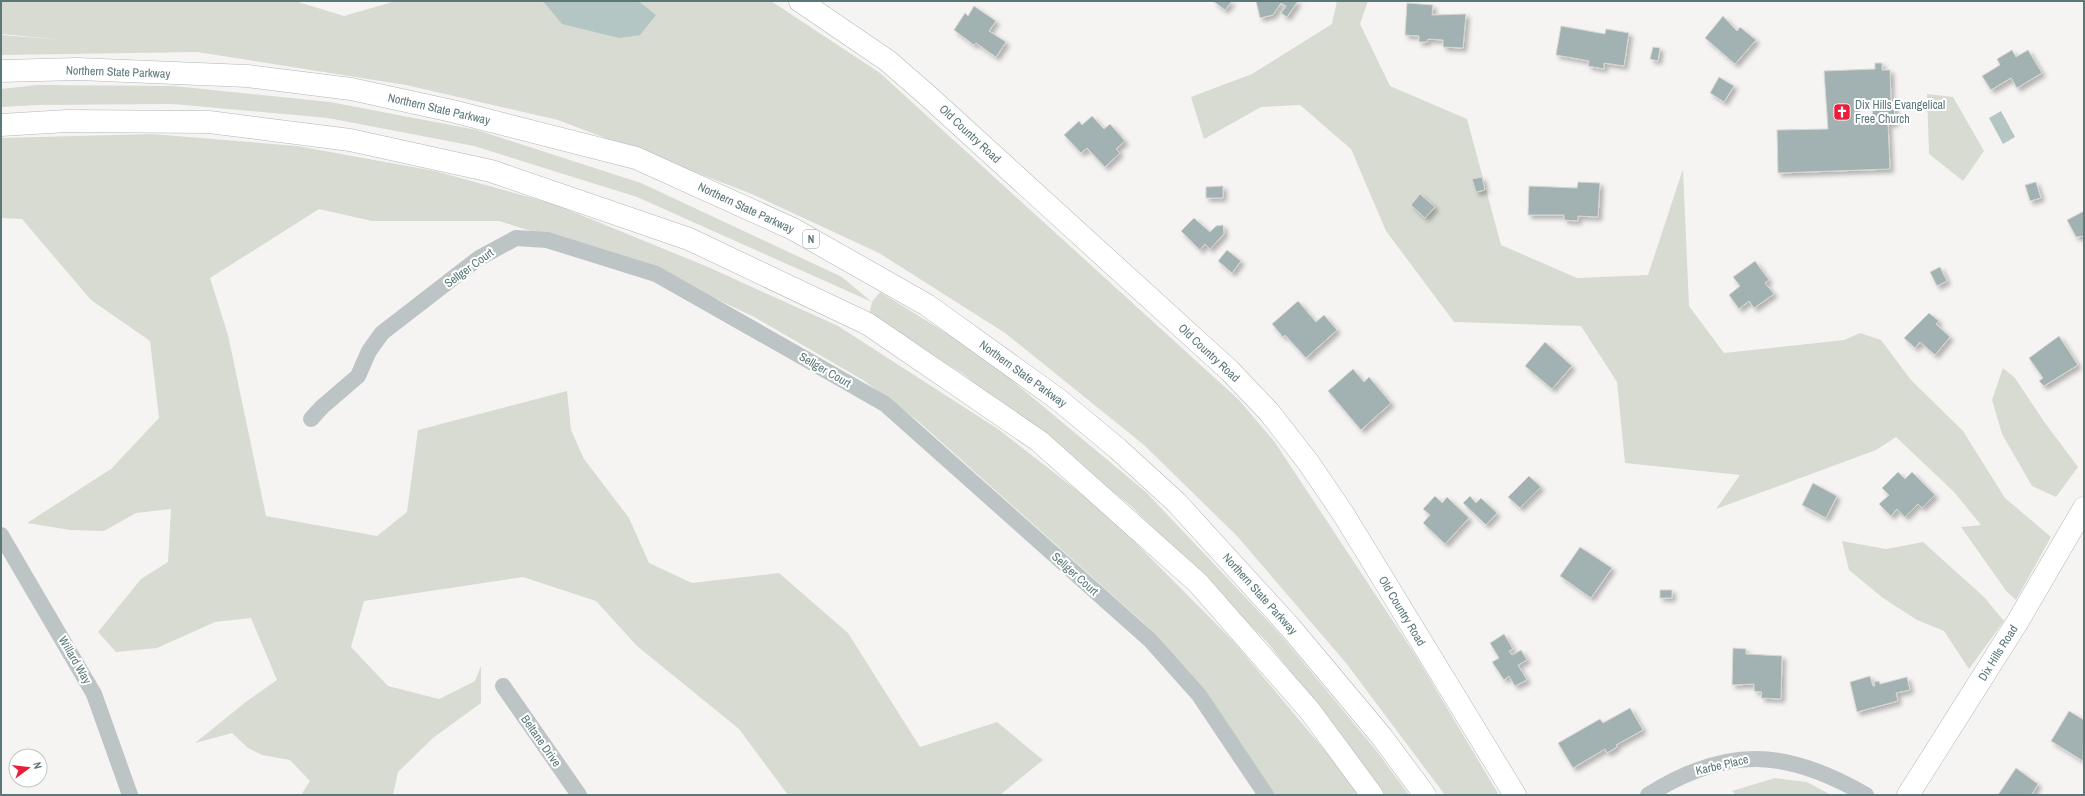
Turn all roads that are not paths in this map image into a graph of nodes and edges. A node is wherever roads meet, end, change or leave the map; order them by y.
1 (800, 1) edge
2 (1, 71) edge
3 (1, 125) edge
4 (311, 419) dead end
5 (2084, 508) edge
6 (1, 535) edge
7 (503, 686) dead end
8 (130, 795) edge
9 (579, 795) edge
10 (1266, 795) edge
11 (1372, 795) edge
12 (1425, 795) edge
13 (1515, 795) edge
14 (1648, 795) edge
15 (1866, 795) edge
16 (1908, 795) edge

1 - 13 main road, Old Country Road
2 - 12 main road, Northern State Parkway / N
3 - 11 main road
4 - 10 street, Sellger Court
5 - 16 main road, Dix Hills Road
6 - 8 street, Willard Way
7 - 9 street, Beltane Drive
14 - 15 street, Karbe Place

